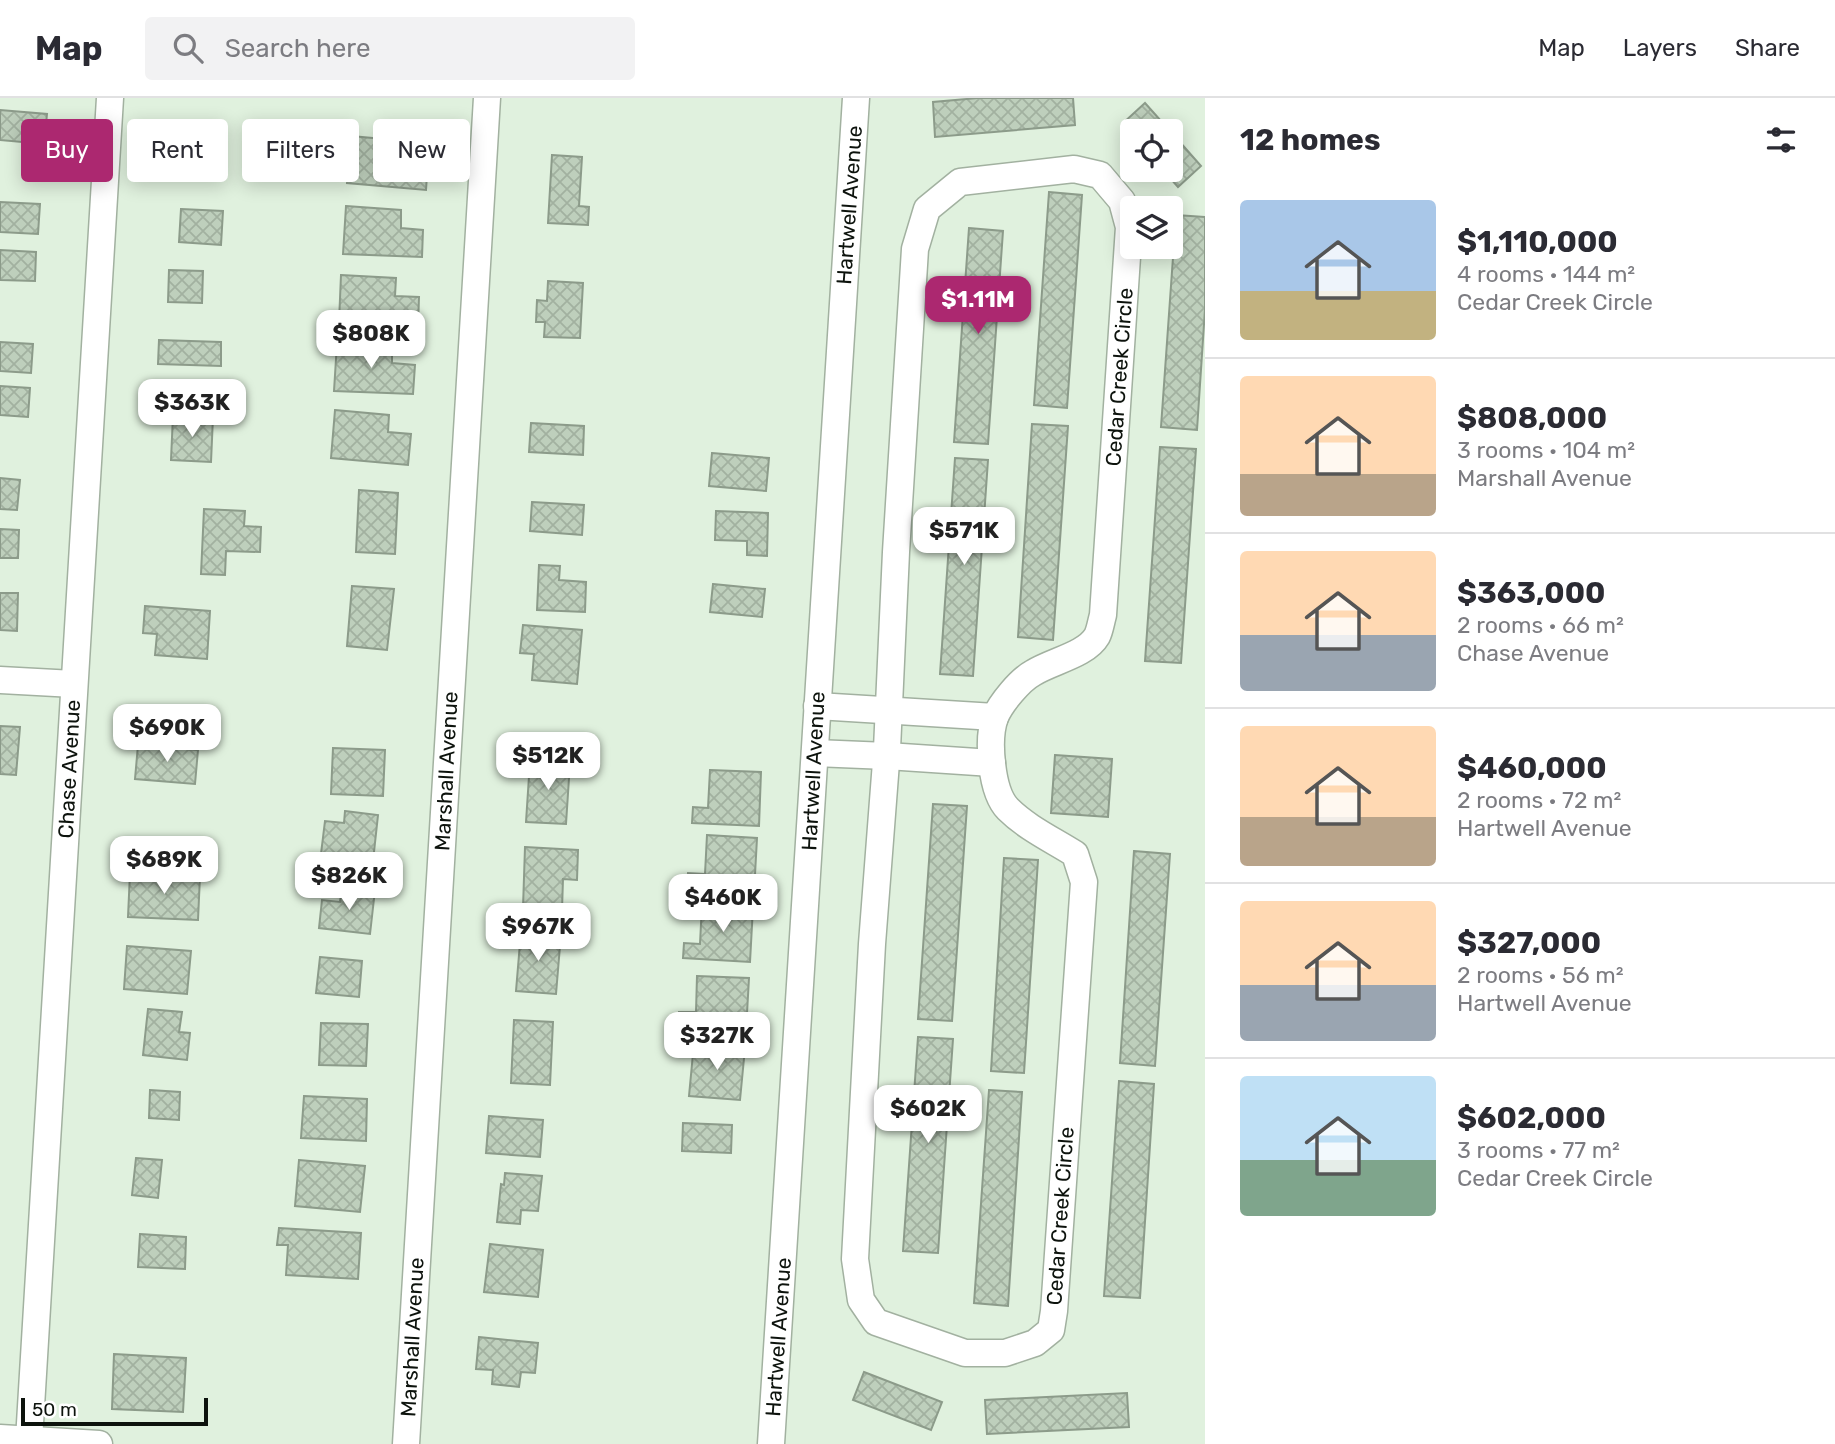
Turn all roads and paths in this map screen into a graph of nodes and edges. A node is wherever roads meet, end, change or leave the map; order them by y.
1 (110, 98) edge
2 (487, 98) edge
3 (856, 98) edge
4 (0, 680) edge
5 (74, 684) junction
6 (817, 706) junction
7 (889, 710) junction
8 (995, 717) junction
9 (815, 753) junction
10 (887, 755) junction
11 (992, 763) junction
12 (0, 1438) edge
13 (29, 1440) junction
14 (99, 1444) edge
15 (406, 1444) edge
16 (771, 1444) edge

1 - 5 street, Chase Avenue
2 - 15 street, Marshall Avenue
3 - 6 street, Hartwell Avenue
4 - 5 street
5 - 13 street, Chase Avenue
6 - 7 street
6 - 9 street, Hartwell Avenue
7 - 8 street
7 - 8 street, Cedar Creek Circle
7 - 10 street, Cedar Creek Circle
8 - 11 street, Cedar Creek Circle
9 - 10 street
9 - 16 street, Hartwell Avenue
10 - 11 street
10 - 11 street, Cedar Creek Circle
12 - 13 street
13 - 14 street

